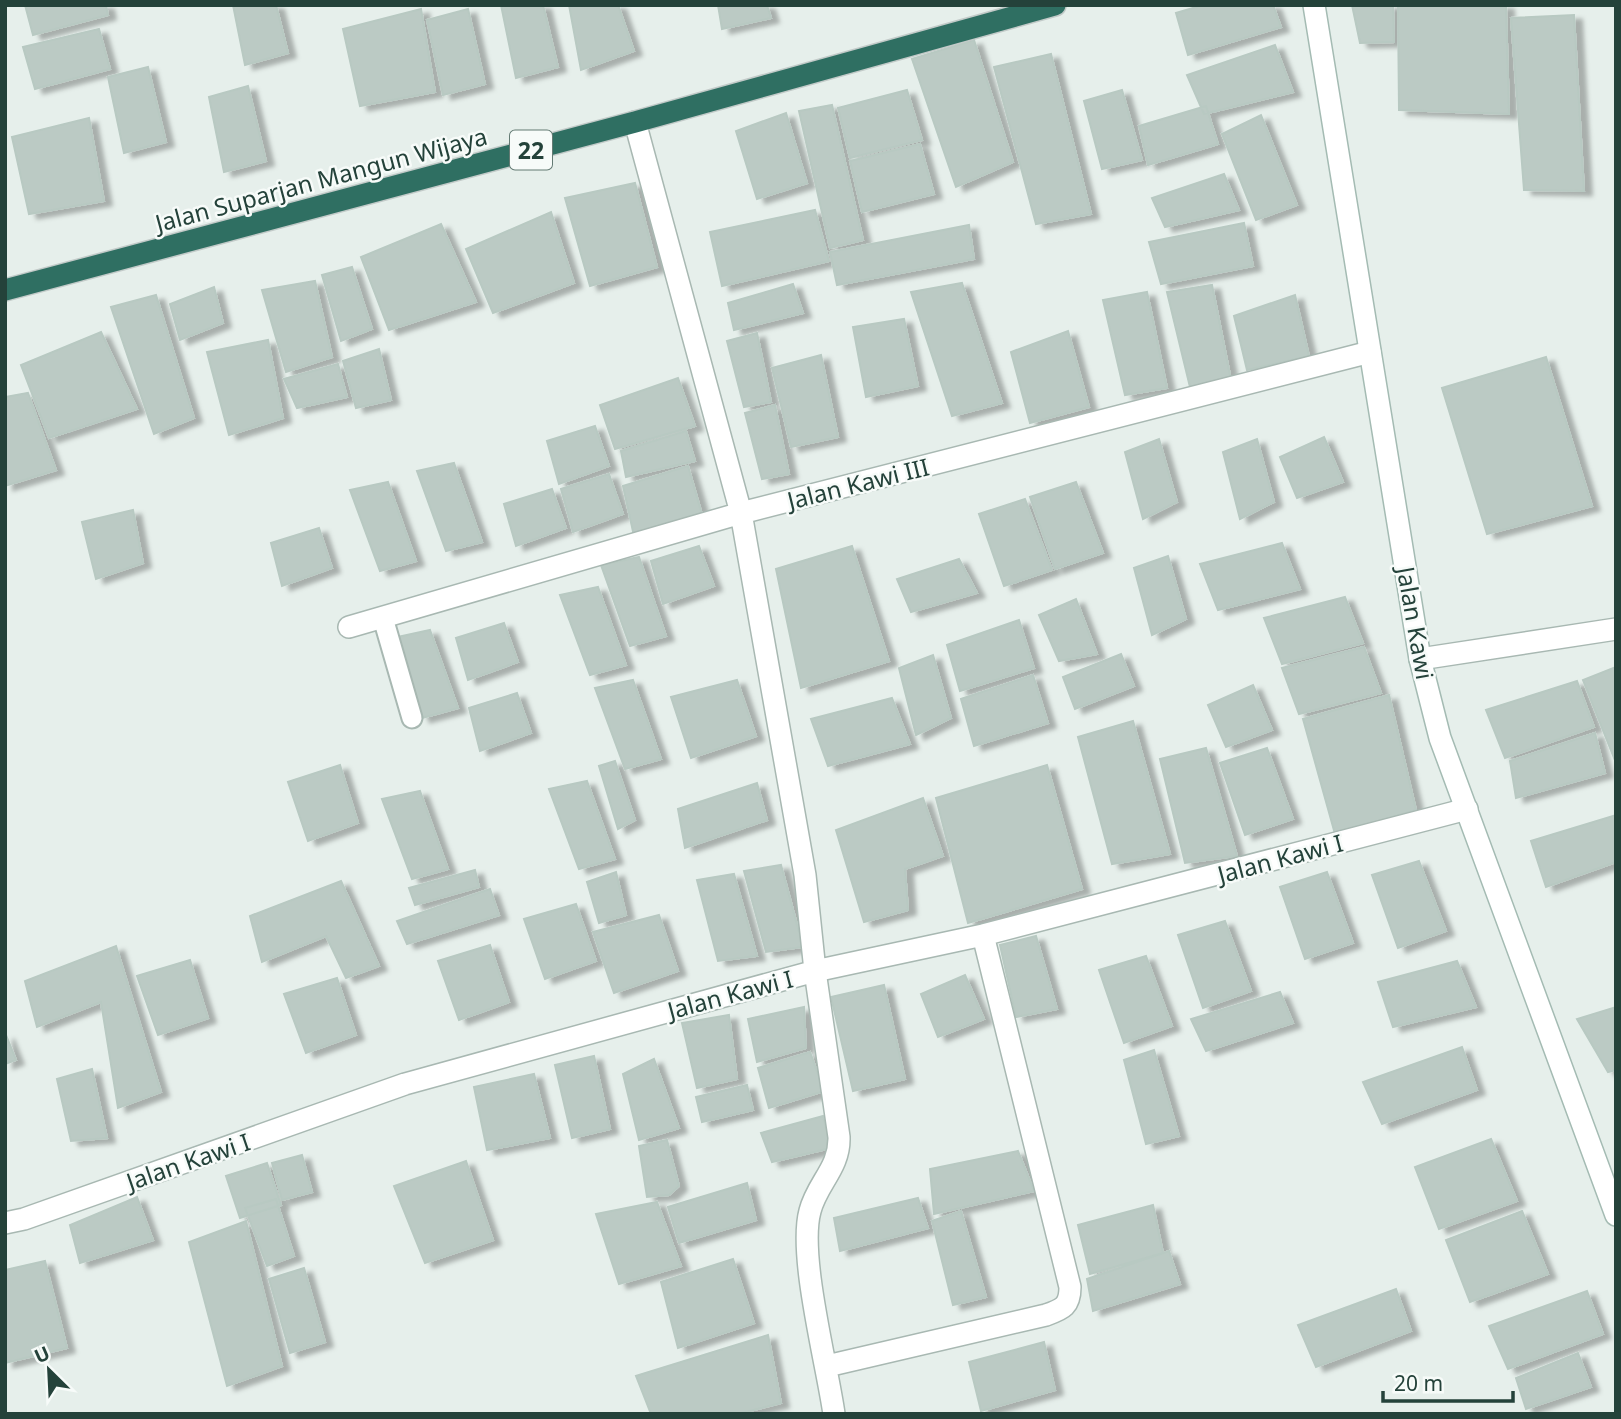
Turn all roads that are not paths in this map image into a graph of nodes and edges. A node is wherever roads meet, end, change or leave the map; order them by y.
1 (1055, 5) edge
2 (1314, 5) edge
3 (635, 122) junction
4 (5, 290) edge
5 (1370, 352) junction
6 (741, 513) junction
7 (383, 618) junction
8 (349, 628) dead end
9 (1616, 629) edge
10 (1420, 659) junction
11 (412, 718) dead end
12 (1466, 809) junction
13 (983, 935) junction
14 (815, 971) junction
15 (1616, 1215) edge
16 (5, 1223) edge
17 (827, 1367) junction
18 (834, 1414) edge

1 - 3 highway, Jalan Suparjan Mangun Wijaya / 22
2 - 5 street, Jalan Kawi
3 - 4 highway, Jalan Suparjan Mangun Wijaya / 22
3 - 6 street
5 - 6 street, Jalan Kawi III
5 - 10 street, Jalan Kawi
6 - 7 street, Jalan Kawi III
6 - 14 street
7 - 8 street, Jalan Kawi III
7 - 11 lane
9 - 10 street
10 - 12 street, Jalan Kawi
12 - 13 street, Jalan Kawi I
12 - 15 street, Jalan Kawi
13 - 14 street, Jalan Kawi I
13 - 17 street
14 - 16 street, Jalan Kawi I
14 - 17 street
17 - 18 street

